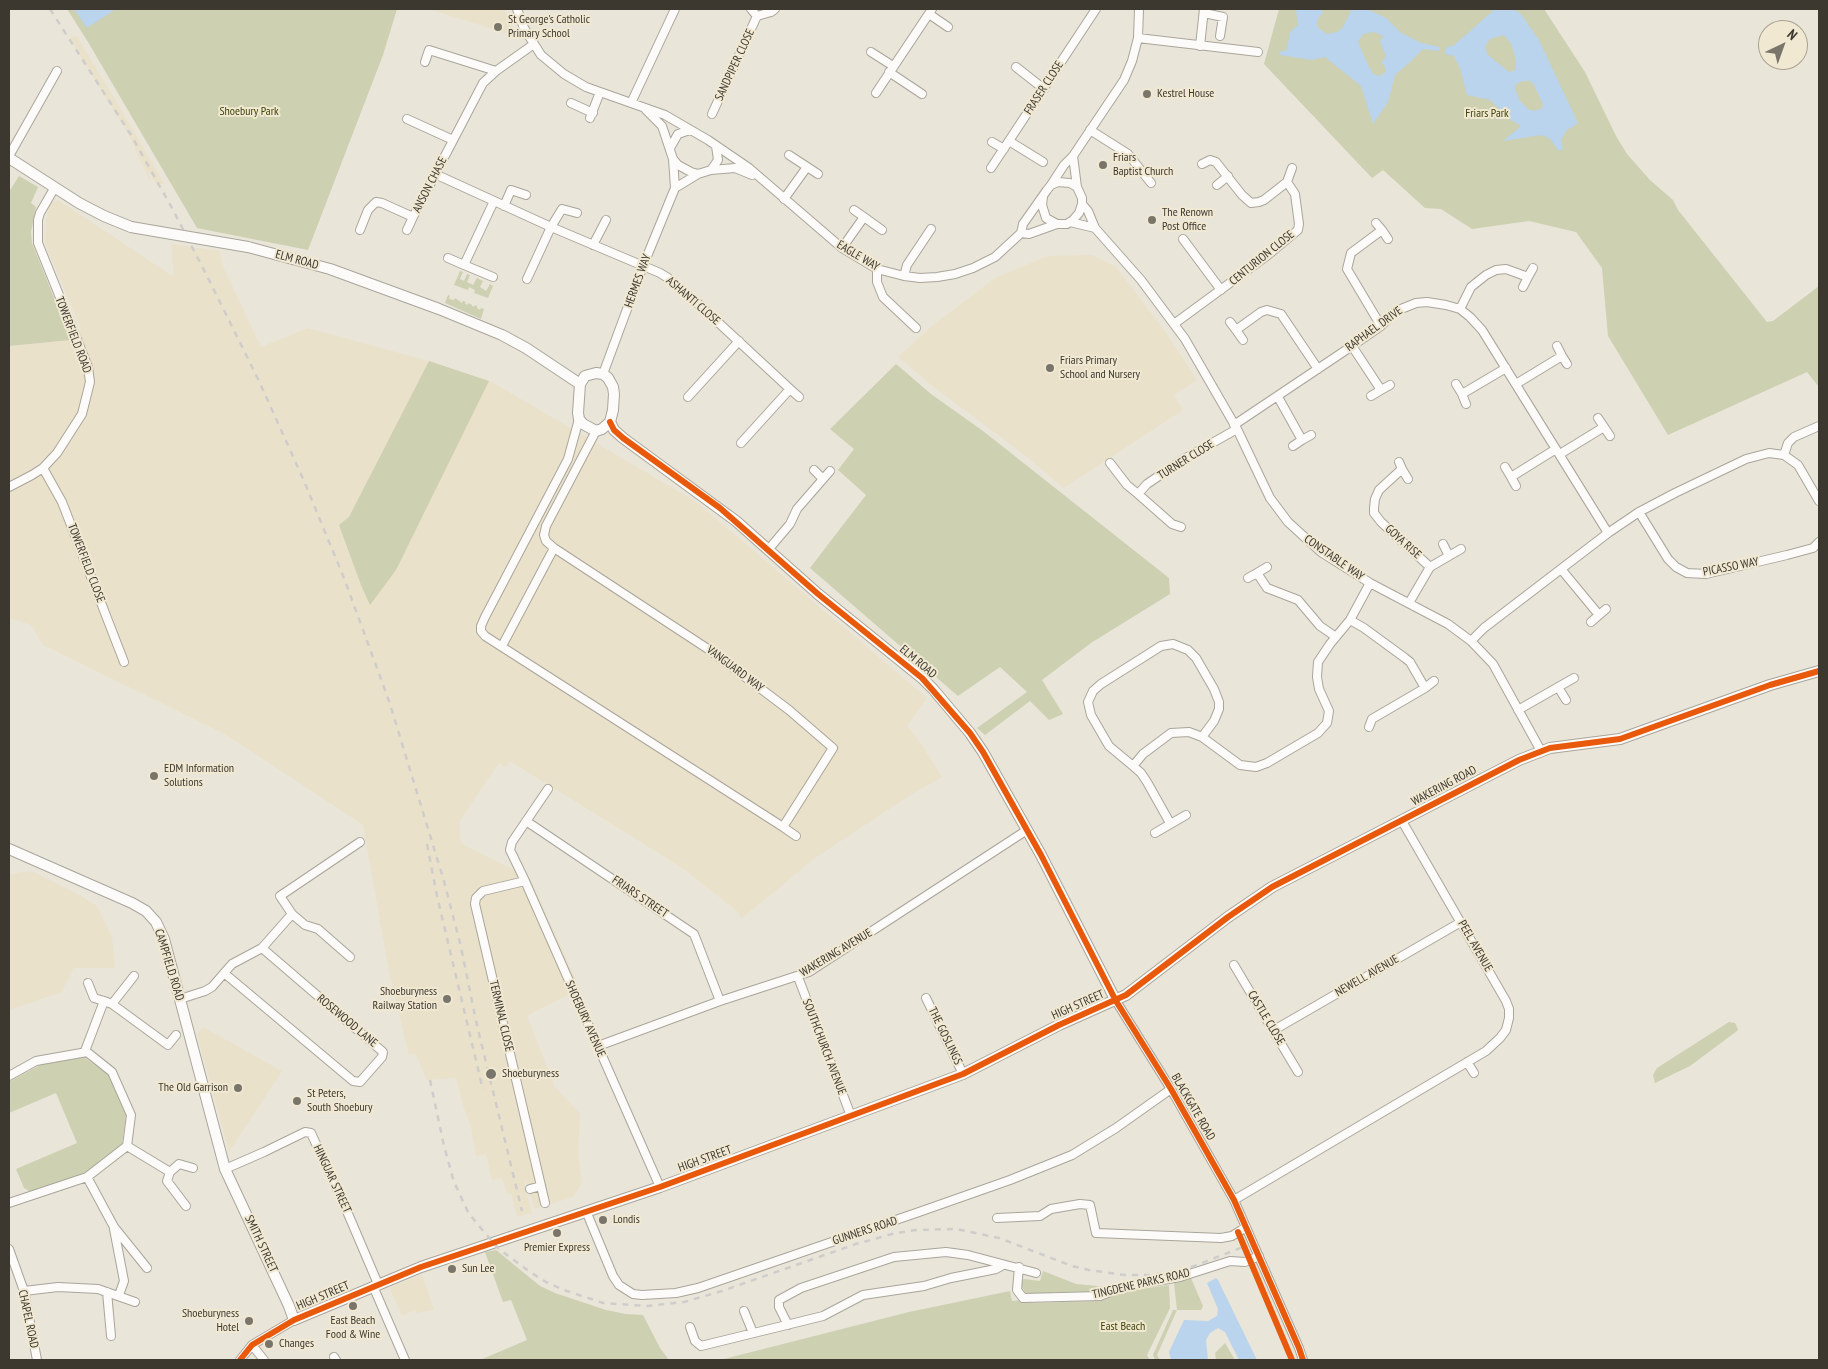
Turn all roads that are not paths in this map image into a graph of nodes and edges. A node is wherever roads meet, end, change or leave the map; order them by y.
1 (517, 9) edge
2 (675, 9) edge
3 (751, 9) edge
4 (775, 9) edge
5 (1138, 9) edge
6 (1093, 10) edge
7 (930, 11) edge
8 (1204, 11) edge
9 (757, 16) junction
10 (948, 27) dead end
11 (1220, 36) dead end
12 (1138, 38) junction
13 (534, 44) junction
14 (1200, 46) junction
15 (871, 52) dead end
16 (1258, 52) dead end
17 (426, 62) dead end
18 (1016, 68) dead end
19 (891, 69) junction
20 (57, 71) dead end
21 (496, 71) junction
22 (1044, 89) junction
23 (600, 92) junction
24 (876, 93) dead end
25 (922, 94) dead end
26 (571, 103) dead end
27 (631, 103) junction
28 (645, 108) junction
29 (712, 114) dead end
30 (406, 119) dead end
31 (690, 130) junction
32 (1090, 130) junction
33 (453, 140) junction
34 (1009, 141) junction
35 (992, 142) dead end
36 (716, 146) junction
37 (670, 148) junction
38 (1004, 149) junction
39 (789, 155) dead end
40 (1073, 156) junction
41 (9, 157) edge
42 (673, 159) junction
43 (1043, 162) dead end
44 (1202, 164) dead end
45 (807, 167) junction
46 (991, 168) dead end
47 (1292, 168) dead end
48 (711, 170) junction
49 (435, 174) junction
50 (698, 174) junction
51 (818, 174) dead end
52 (1228, 176) junction
53 (763, 182) junction
54 (1287, 182) junction
55 (1152, 183) dead end
56 (1051, 185) junction
57 (1217, 185) dead end
58 (55, 187) junction
59 (1077, 187) junction
60 (675, 188) junction
61 (526, 195) dead end
62 (1043, 196) junction
63 (784, 199) junction
64 (494, 201) junction
65 (1082, 204) junction
66 (504, 206) junction
67 (854, 210) dead end
68 (577, 213) dead end
69 (413, 217) junction
70 (864, 217) junction
71 (606, 220) dead end
72 (1070, 222) junction
73 (1376, 223) dead end
74 (1057, 224) junction
75 (551, 227) junction
76 (1095, 228) junction
77 (360, 230) dead end
78 (407, 230) dead end
79 (882, 230) dead end
80 (931, 230) dead end
81 (1382, 230) junction
82 (1021, 233) junction
83 (1183, 239) dead end
84 (1388, 239) dead end
85 (593, 245) junction
86 (842, 248) junction
87 (448, 258) dead end
88 (464, 265) junction
89 (643, 266) junction
90 (1533, 268) dead end
91 (877, 270) junction
92 (904, 276) junction
93 (493, 277) dead end
94 (1528, 277) junction
95 (527, 280) dead end
96 (1523, 287) dead end
97 (1221, 290) junction
98 (1460, 309) junction
99 (1230, 322) dead end
100 (1174, 324) junction
101 (1381, 326) junction
102 (916, 328) dead end
103 (1236, 330) junction
104 (1243, 340) dead end
105 (739, 342) junction
106 (1352, 346) junction
107 (1557, 346) dead end
108 (1562, 356) junction
109 (1567, 364) dead end
110 (1506, 368) junction
111 (1318, 369) junction
112 (603, 374) junction
113 (580, 384) junction
114 (1456, 384) dead end
115 (1516, 384) junction
116 (1390, 385) dead end
117 (790, 389) junction
118 (1381, 390) junction
119 (1462, 394) junction
120 (1371, 396) dead end
121 (688, 397) dead end
122 (799, 397) dead end
123 (1278, 397) junction
124 (1466, 404) dead end
125 (1598, 418) dead end
126 (579, 419) junction
127 (610, 422) junction
128 (1819, 426) edge
129 (1236, 427) junction
130 (1604, 427) junction
131 (596, 431) junction
132 (1311, 435) dead end
133 (1610, 436) dead end
134 (1302, 440) junction
135 (741, 443) dead end
136 (1294, 446) dead end
137 (1558, 452) junction
138 (1784, 455) junction
139 (1110, 463) dead end
140 (1505, 467) dead end
141 (43, 468) junction
142 (814, 470) dead end
143 (830, 471) dead end
144 (1511, 477) junction
145 (823, 479) junction
146 (1408, 479) dead end
147 (1516, 486) dead end
148 (9, 487) edge
149 (1138, 494) junction
150 (1819, 501) edge
151 (543, 506) junction
152 (554, 512) junction
153 (1639, 512) junction
154 (1181, 527) dead end
155 (1608, 533) junction
156 (1819, 542) edge
157 (1443, 544) dead end
158 (554, 548) junction
159 (1461, 549) dead end
160 (768, 550) junction
161 (1449, 556) junction
162 (1267, 567) dead end
163 (1430, 567) junction
164 (1561, 569) junction
165 (1257, 573) junction
166 (1248, 578) dead end
167 (1370, 583) junction
168 (1409, 603) junction
169 (1606, 609) dead end
170 (1599, 615) junction
171 (1350, 620) junction
172 (1591, 622) dead end
173 (1336, 637) junction
174 (1471, 641) junction
175 (502, 646) junction
176 (124, 662) dead end
177 (1819, 671) edge
178 (1574, 678) dead end
179 (1434, 681) dead end
180 (1558, 687) junction
181 (1425, 688) junction
182 (1566, 700) dead end
183 (1518, 710) junction
184 (1369, 727) dead end
185 (1202, 737) junction
186 (1541, 751) junction
187 (1134, 766) junction
188 (548, 789) dead end
189 (1186, 814) dead end
190 (526, 821) junction
191 (1402, 821) junction
192 (1170, 823) junction
193 (783, 827) junction
194 (1027, 830) junction
195 (1155, 833) dead end
196 (796, 836) dead end
197 (360, 842) dead end
198 (9, 850) edge
199 (525, 881) junction
200 (292, 914) junction
201 (1461, 922) junction
202 (262, 948) junction
203 (350, 957) dead end
204 (1234, 964) dead end
205 (224, 973) junction
206 (134, 976) dead end
207 (798, 977) junction
208 (88, 983) dead end
209 (926, 998) dead end
210 (180, 999) junction
211 (1116, 1000) junction
212 (104, 1001) junction
213 (720, 1001) junction
214 (112, 1004) junction
215 (1274, 1030) junction
216 (176, 1035) dead end
217 (598, 1046) junction
218 (85, 1051) junction
219 (36, 1061) junction
220 (1467, 1062) junction
221 (38, 1072) dead end
222 (1298, 1072) dead end
223 (1474, 1073) dead end
224 (963, 1074) junction
225 (9, 1076) edge
226 (1171, 1089) junction
227 (852, 1116) junction
228 (127, 1146) junction
229 (193, 1168) dead end
230 (225, 1169) junction
231 (170, 1172) junction
232 (87, 1177) junction
233 (541, 1186) junction
234 (660, 1187) junction
235 (530, 1189) dead end
236 (1234, 1200) junction
237 (9, 1203) edge
238 (545, 1203) dead end
239 (186, 1206) dead end
240 (586, 1211) junction
241 (997, 1218) dead end
242 (114, 1227) junction
243 (1246, 1227) junction
244 (9, 1249) edge
245 (1259, 1256) junction
246 (1003, 1265) junction
247 (1019, 1267) junction
248 (148, 1268) dead end
249 (1036, 1273) dead end
250 (376, 1285) junction
251 (24, 1291) junction
252 (107, 1292) junction
253 (119, 1295) junction
254 (135, 1302) dead end
255 (744, 1311) dead end
256 (294, 1320) junction
257 (788, 1325) junction
258 (690, 1327) dead end
259 (753, 1334) junction
260 (111, 1336) dead end
261 (252, 1344) junction
262 (37, 1360) edge
263 (240, 1360) edge
264 (264, 1360) edge
265 (405, 1360) edge
266 (1303, 1360) edge

1 - 13 street
2 - 27 street
3 - 9 street, SANDPIPER CLOSE
4 - 9 street, SANDPIPER CLOSE
5 - 12 street
6 - 22 street, FRASER CLOSE
7 - 10 street
7 - 19 street
8 - 11 street
8 - 14 street
9 - 29 street, SANDPIPER CLOSE
12 - 14 street
12 - 32 street
13 - 21 street, ANSON CHASE
13 - 23 street
14 - 16 street
15 - 19 street
17 - 21 street
18 - 22 street
19 - 24 street
19 - 25 street
20 - 41 street
21 - 33 street, ANSON CHASE
22 - 34 street, FRASER CLOSE
23 - 26 street
23 - 27 street
27 - 28 street
28 - 31 street
28 - 37 street
30 - 33 street
31 - 36 street
31 - 37 street
32 - 40 street
32 - 55 street
33 - 49 street, ANSON CHASE
34 - 38 street, FRASER CLOSE
34 - 43 street
35 - 38 street
36 - 48 street
36 - 53 street, EAGLE WAY
37 - 42 street
38 - 46 street, FRASER CLOSE
39 - 45 street
40 - 56 street
40 - 59 street
41 - 58 street, ELM ROAD
42 - 50 street
42 - 60 street, HERMES WAY
44 - 52 street
45 - 51 street
45 - 63 street
47 - 54 street
48 - 50 street
48 - 53 street, EAGLE WAY
49 - 64 street, ASHANTI CLOSE
49 - 69 street, ANSON CHASE
50 - 60 street
52 - 54 street
52 - 57 street
53 - 63 street, EAGLE WAY
54 - 97 street, CENTURION CLOSE
56 - 59 street
56 - 62 street
58 - 113 street, ELM ROAD, bridge
58 - 141 street, TOWERFIELD ROAD
59 - 65 street
60 - 89 street, HERMES WAY
61 - 66 street
62 - 74 street
62 - 82 street, EAGLE WAY
63 - 86 street, EAGLE WAY
64 - 66 street, ASHANTI CLOSE
64 - 88 street
65 - 72 street
65 - 76 street, CONSTABLE WAY
66 - 75 street, ASHANTI CLOSE
67 - 70 street
68 - 75 street
69 - 77 street, ANSON CHASE
69 - 78 street
70 - 79 street
70 - 86 street
71 - 85 street
72 - 74 street
72 - 76 street
73 - 81 street
74 - 82 street
75 - 85 street, ASHANTI CLOSE
75 - 95 street
76 - 100 street, CONSTABLE WAY
80 - 92 street
81 - 84 street
81 - 101 street
82 - 92 street, EAGLE WAY
83 - 97 street
85 - 89 street, ASHANTI CLOSE
86 - 91 street, EAGLE WAY
87 - 88 street
88 - 93 street
89 - 105 street, ASHANTI CLOSE
89 - 112 street, HERMES WAY
90 - 94 street
91 - 92 street, EAGLE WAY
91 - 102 street
94 - 96 street
94 - 98 street
97 - 100 street, CENTURION CLOSE
98 - 101 street, RAPHAEL DRIVE
98 - 110 street, RAPHAEL DRIVE
99 - 103 street
100 - 129 street, CONSTABLE WAY
101 - 106 street, RAPHAEL DRIVE
103 - 104 street
103 - 111 street
105 - 117 street, ASHANTI CLOSE
105 - 121 street
106 - 111 street, RAPHAEL DRIVE
106 - 118 street
107 - 108 street
108 - 109 street
108 - 115 street
110 - 115 street, RAPHAEL DRIVE
110 - 119 street
111 - 123 street, RAPHAEL DRIVE
112 - 113 street
112 - 127 street
113 - 126 street
114 - 119 street
115 - 137 street, RAPHAEL DRIVE
116 - 118 street
117 - 122 street, ASHANTI CLOSE
117 - 135 street
118 - 120 street
119 - 124 street
123 - 129 street, RAPHAEL DRIVE
123 - 134 street
125 - 130 street
126 - 131 street
126 - 151 street
127 - 131 street
127 - 160 street, ELM ROAD
128 - 138 street
129 - 149 street, TURNER CLOSE
129 - 167 street, CONSTABLE WAY
130 - 133 street
130 - 137 street
131 - 152 street
132 - 134 street
134 - 136 street
137 - 144 street
137 - 155 street, RAPHAEL DRIVE
138 - 150 street
138 - 153 street
139 - 149 street
140 - 144 street
141 - 148 street, TOWERFIELD ROAD
141 - 176 street, TOWERFIELD CLOSE
142 - 145 street
143 - 145 street
144 - 147 street
145 - 160 street
146 - 163 street, GOYA RISE
149 - 154 street
151 - 152 street
151 - 175 street
152 - 158 street
153 - 155 street
153 - 156 street, PICASSO WAY
155 - 164 street
157 - 161 street
158 - 175 street
158 - 193 street, VANGUARD WAY
159 - 161 street, GOYA RISE
160 - 194 street, ELM ROAD
161 - 163 street, GOYA RISE
162 - 165 street
163 - 168 street, GOYA RISE
164 - 170 street
164 - 174 street
165 - 166 street
165 - 173 street
167 - 168 street, CONSTABLE WAY
167 - 171 street
168 - 174 street, CONSTABLE WAY
169 - 170 street
170 - 172 street
171 - 173 street
171 - 181 street
173 - 185 street
174 - 183 street, CONSTABLE WAY
175 - 193 street
177 - 186 street, WAKERING ROAD
178 - 180 street
179 - 181 street
180 - 182 street
180 - 183 street
181 - 184 street
183 - 186 street, CONSTABLE WAY
185 - 187 street
185 - 187 street
186 - 191 street, WAKERING ROAD
187 - 192 street
188 - 190 street
189 - 192 street
190 - 199 street, SHOEBURY AVENUE
190 - 213 street, FRIARS STREET
191 - 201 street, PEEL AVENUE
191 - 211 street, WAKERING ROAD
192 - 195 street
193 - 196 street
194 - 207 street, WAKERING AVENUE
194 - 211 street, ELM ROAD
197 - 200 street
198 - 210 street, CAMPFIELD ROAD
199 - 217 street, SHOEBURY AVENUE
199 - 233 street, TERMINAL CLOSE
200 - 202 street
200 - 203 street
201 - 215 street, NEWELL AVENUE
201 - 220 street, PEEL AVENUE
202 - 205 street
202 - 205 street, ROSEWOOD LANE
204 - 215 street, CASTLE CLOSE
205 - 210 street
206 - 214 street
207 - 213 street, WAKERING AVENUE
207 - 227 street, SOUTHCHURCH AVENUE
208 - 212 street
209 - 224 street, THE GOSLINGS
210 - 230 street, CAMPFIELD ROAD
211 - 224 street, HIGH STREET
211 - 226 street, BLACKGATE ROAD
212 - 214 street
212 - 218 street
213 - 217 street, WAKERING AVENUE
214 - 216 street
215 - 222 street, CASTLE CLOSE
217 - 234 street, SHOEBURY AVENUE
218 - 219 street
218 - 228 street
219 - 221 street
219 - 225 street
220 - 223 street
220 - 236 street, PEEL AVENUE
224 - 227 street, HIGH STREET
226 - 236 street, BLACKGATE ROAD
226 - 240 street, GUNNERS ROAD
227 - 234 street, HIGH STREET
228 - 231 street
228 - 232 street
229 - 231 street
230 - 250 street, HINGUAR STREET
230 - 256 street, SMITH STREET
231 - 239 street
232 - 237 street
232 - 242 street
233 - 235 street
233 - 238 street, TERMINAL CLOSE
234 - 240 street, HIGH STREET
236 - 243 street, BLACKGATE ROAD
240 - 250 street, HIGH STREET
241 - 243 street
242 - 248 street
242 - 253 street
243 - 245 street, BLACKGATE ROAD
244 - 251 street, CHAPEL ROAD
245 - 247 street, TINGDENE PARKS ROAD
245 - 266 street, BLACKGATE ROAD
246 - 247 street
246 - 257 street
246 - 257 street
247 - 249 street
250 - 256 street, HIGH STREET
250 - 265 street
251 - 252 street
251 - 262 street, CHAPEL ROAD
252 - 253 street
252 - 260 street
253 - 254 street
255 - 259 street
256 - 261 street
257 - 259 street
258 - 259 street
261 - 263 street
261 - 264 street

